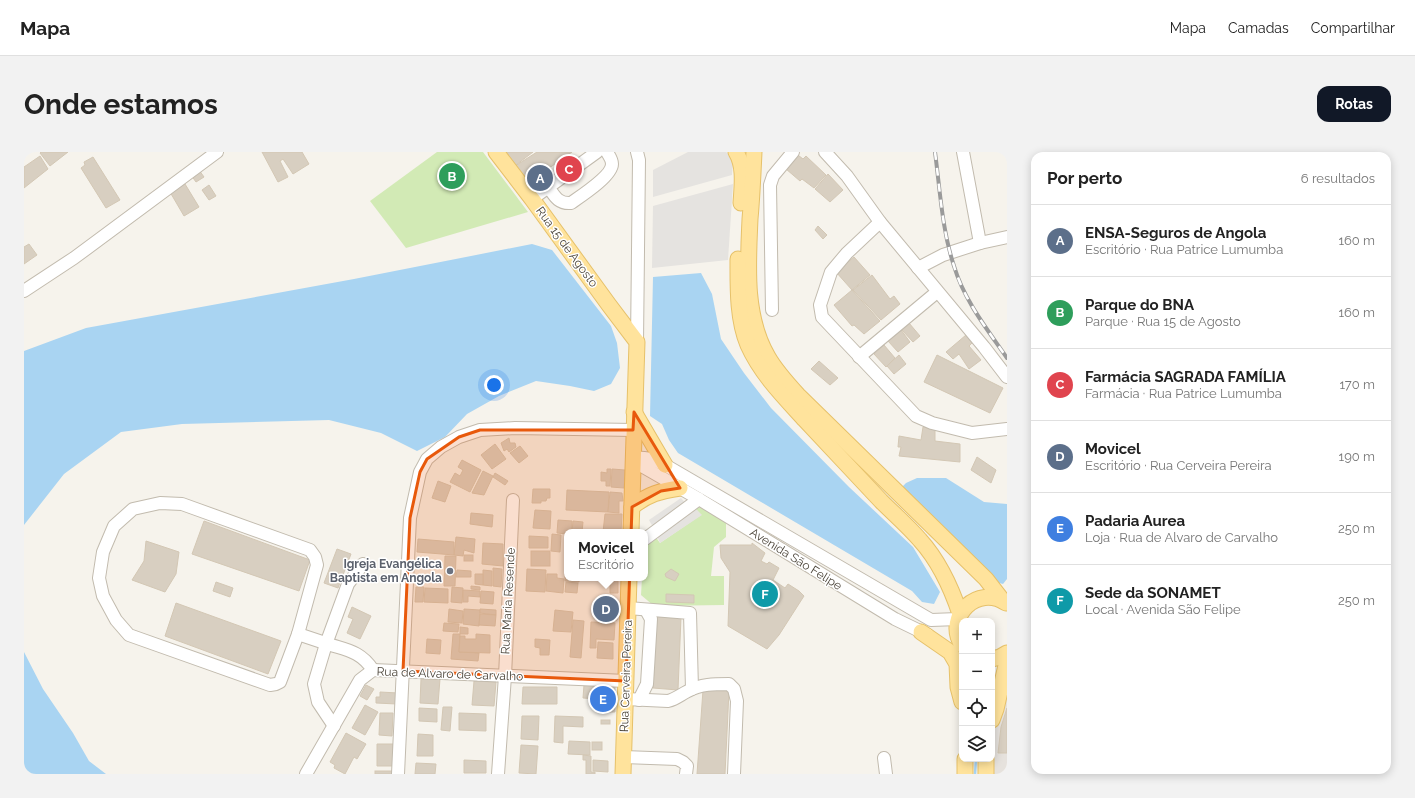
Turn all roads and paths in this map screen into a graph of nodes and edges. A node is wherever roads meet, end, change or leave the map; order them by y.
1 (217, 152) edge
2 (496, 152) edge
3 (597, 152) edge
4 (607, 152) edge
5 (637, 152) edge
6 (736, 152) edge
7 (754, 152) edge
8 (793, 152) edge
9 (825, 152) edge
10 (963, 152) edge
11 (201, 156) edge
12 (549, 188) junction
13 (532, 199) junction
14 (880, 222) junction
15 (1007, 237) edge
16 (980, 243) junction
17 (918, 268) junction
18 (24, 292) edge
19 (937, 292) junction
20 (772, 310) dead end
21 (637, 342) junction
22 (859, 357) junction
23 (1007, 377) edge
24 (634, 410) junction
25 (1007, 429) edge
26 (633, 430) junction
27 (633, 460) junction
28 (665, 465) junction
29 (680, 488) junction
30 (699, 499) junction
31 (513, 500) dead end
32 (632, 507) junction
33 (631, 529) edge
34 (648, 537) edge
35 (363, 564) dead end
36 (629, 581) edge
37 (1005, 602) edge
38 (628, 608) junction
39 (646, 610) junction
40 (959, 617) junction
41 (921, 632) junction
42 (298, 634) junction
43 (959, 637) edge
44 (326, 644) junction
45 (959, 650) edge
46 (1007, 653) edge
47 (995, 658) edge
48 (1007, 661) edge
49 (373, 670) junction
50 (403, 671) junction
51 (504, 676) junction
52 (626, 682) junction
53 (692, 689) junction
54 (1007, 690) edge
55 (959, 691) edge
56 (632, 700) junction
57 (995, 711) edge
58 (995, 713) edge
59 (334, 726) junction
60 (624, 757) junction
61 (884, 758) dead end
62 (965, 762) edge
63 (986, 762) edge
64 (308, 773) edge
65 (398, 774) edge
66 (498, 774) edge
67 (623, 774) edge
68 (686, 774) edge
69 (734, 774) edge
70 (886, 774) edge
71 (965, 774) edge
72 (986, 774) edge

1 - 11 street
2 - 13 main road, Rua 15 de Agosto
3 - 12 street
4 - 12 street
5 - 21 street
6 - 40 main road
7 - 37 main road
8 - 20 street
9 - 14 street
10 - 16 street
11 - 18 street
12 - 13 street
13 - 21 main road, Rua 15 de Agosto
14 - 17 street
14 - 22 street
15 - 16 street
16 - 17 street
17 - 19 street
19 - 22 street
19 - 23 street
21 - 24 main road
22 - 25 street
24 - 26 main road
24 - 28 main road
26 - 27 main road
26 - 50 street
27 - 28 street, Avenida São Felipe
27 - 29 street, Avenida São Felipe
27 - 32 main road
28 - 40 street, Avenida São Felipe
29 - 30 street, Avenida São Felipe
29 - 32 main road
30 - 34 street
30 - 41 street, Avenida São Felipe
31 - 51 street, Rua Maria Resende
32 - 33 main road
35 - 44 street
36 - 38 main road, Rua Cerveira Pereira
37 - 40 main road
38 - 39 street
38 - 52 main road, Rua Cerveira Pereira
39 - 53 street
39 - 56 street
40 - 43 main road
41 - 45 street, Avenida São Felipe
41 - 55 main road
42 - 42 street
42 - 44 street
44 - 49 street
44 - 59 street
46 - 47 main road
48 - 57 main road
49 - 50 street, Rua de Alvaro de Carvalho
49 - 59 street, Rua de Alvaro de Carvalho
50 - 51 street, Rua de Alvaro de Carvalho
50 - 65 street
51 - 52 street, Rua de Alvaro de Carvalho
51 - 66 street, Rua Maria Resende
52 - 56 main road, Rua Cerveira Pereira
53 - 56 street
53 - 69 street
54 - 58 main road
56 - 60 main road, Rua Cerveira Pereira
59 - 64 street, Rua de Alvaro de Carvalho
60 - 67 main road, Rua Cerveira Pereira
60 - 68 street
61 - 70 street
62 - 71 main road
63 - 72 main road

